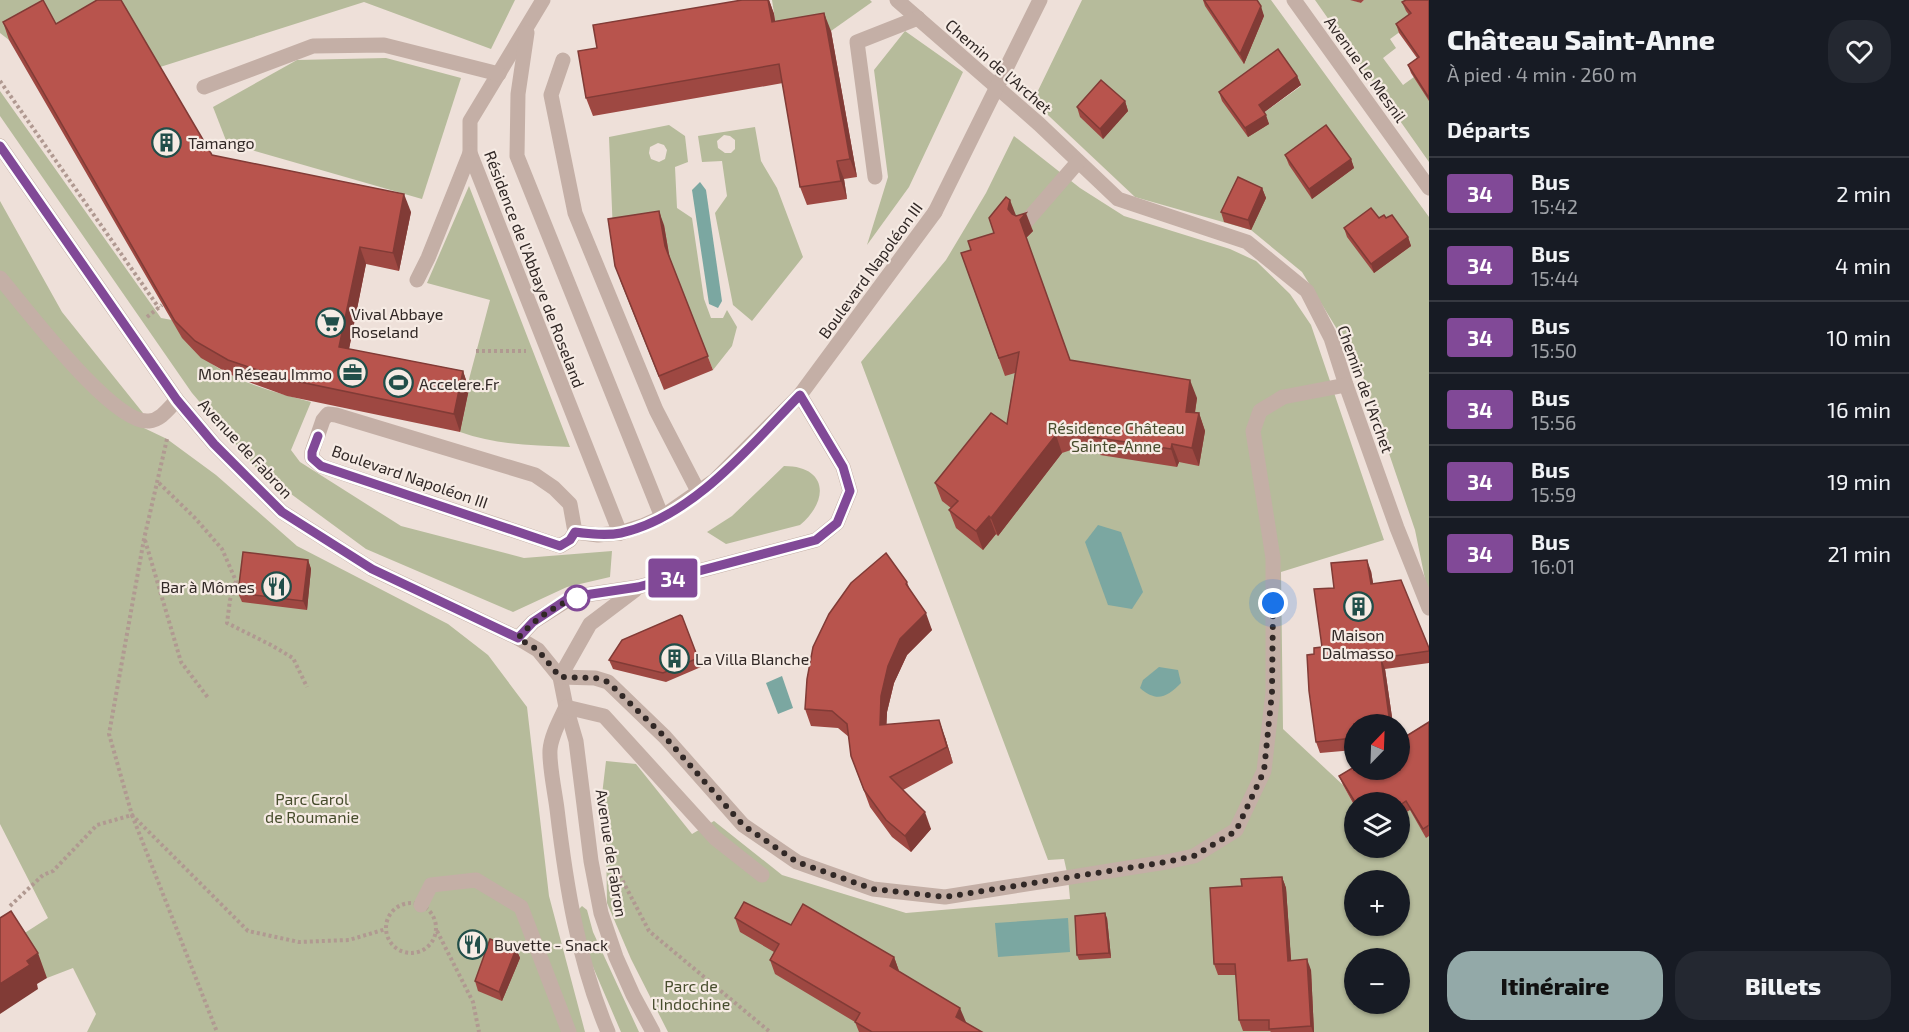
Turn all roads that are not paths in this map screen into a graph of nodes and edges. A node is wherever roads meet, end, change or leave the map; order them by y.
1 (543, 0) edge
2 (897, 0) edge
3 (1040, 0) edge
4 (1294, 0) edge
5 (918, 18) junction
6 (528, 24) junction
7 (563, 60) dead end
8 (499, 74) junction
9 (204, 87) dead end
10 (0, 146) edge
11 (470, 153) junction
12 (1078, 162) junction
13 (874, 177) dead end
14 (1429, 188) edge
15 (1024, 224) edge
16 (0, 278) edge
17 (417, 280) dead end
18 (1346, 385) junction
19 (800, 395) junction
20 (177, 400) junction
21 (699, 492) junction
22 (662, 517) junction
23 (575, 532) junction
24 (620, 533) junction
25 (638, 587) junction
26 (1429, 608) edge
27 (518, 638) junction
28 (560, 677) junction
29 (566, 707) junction
30 (762, 875) dead end
31 (421, 905) road end
32 (569, 1032) edge
33 (608, 1032) edge
34 (653, 1032) edge

1 - 6 street, Résidence de l'Abbaye de Roseland
2 - 5 street, Chemin de l'Archet
3 - 19 street, Boulevard Napoléon III, bridge
4 - 14 street, Avenue Le Mesnil
5 - 12 street, Chemin de l'Archet
5 - 13 street
6 - 8 street, Résidence de l'Abbaye de Roseland
6 - 22 street, Résidence de l'Abbaye de Roseland
7 - 21 street
8 - 9 street
8 - 11 street, Résidence de l'Abbaye de Roseland
10 - 20 street, Avenue de Fabron
11 - 17 street
11 - 24 street, Résidence de l'Abbaye de Roseland
12 - 15 street
12 - 18 street, Chemin de l'Archet
16 - 20 street
18 - 26 street, Chemin de l'Archet
18 - 28 street
19 - 21 street, Boulevard Napoléon III
19 - 25 street
20 - 27 street, Avenue de Fabron
21 - 22 street, Boulevard Napoléon III
22 - 24 street, Boulevard Napoléon III
23 - 23 street, Boulevard Napoléon III
23 - 24 street, Boulevard Napoléon III
25 - 27 street
25 - 28 street
27 - 28 street, Avenue de Fabron
28 - 29 street, Avenue de Fabron
29 - 30 street
29 - 33 street
29 - 34 street, Avenue de Fabron
31 - 32 street

